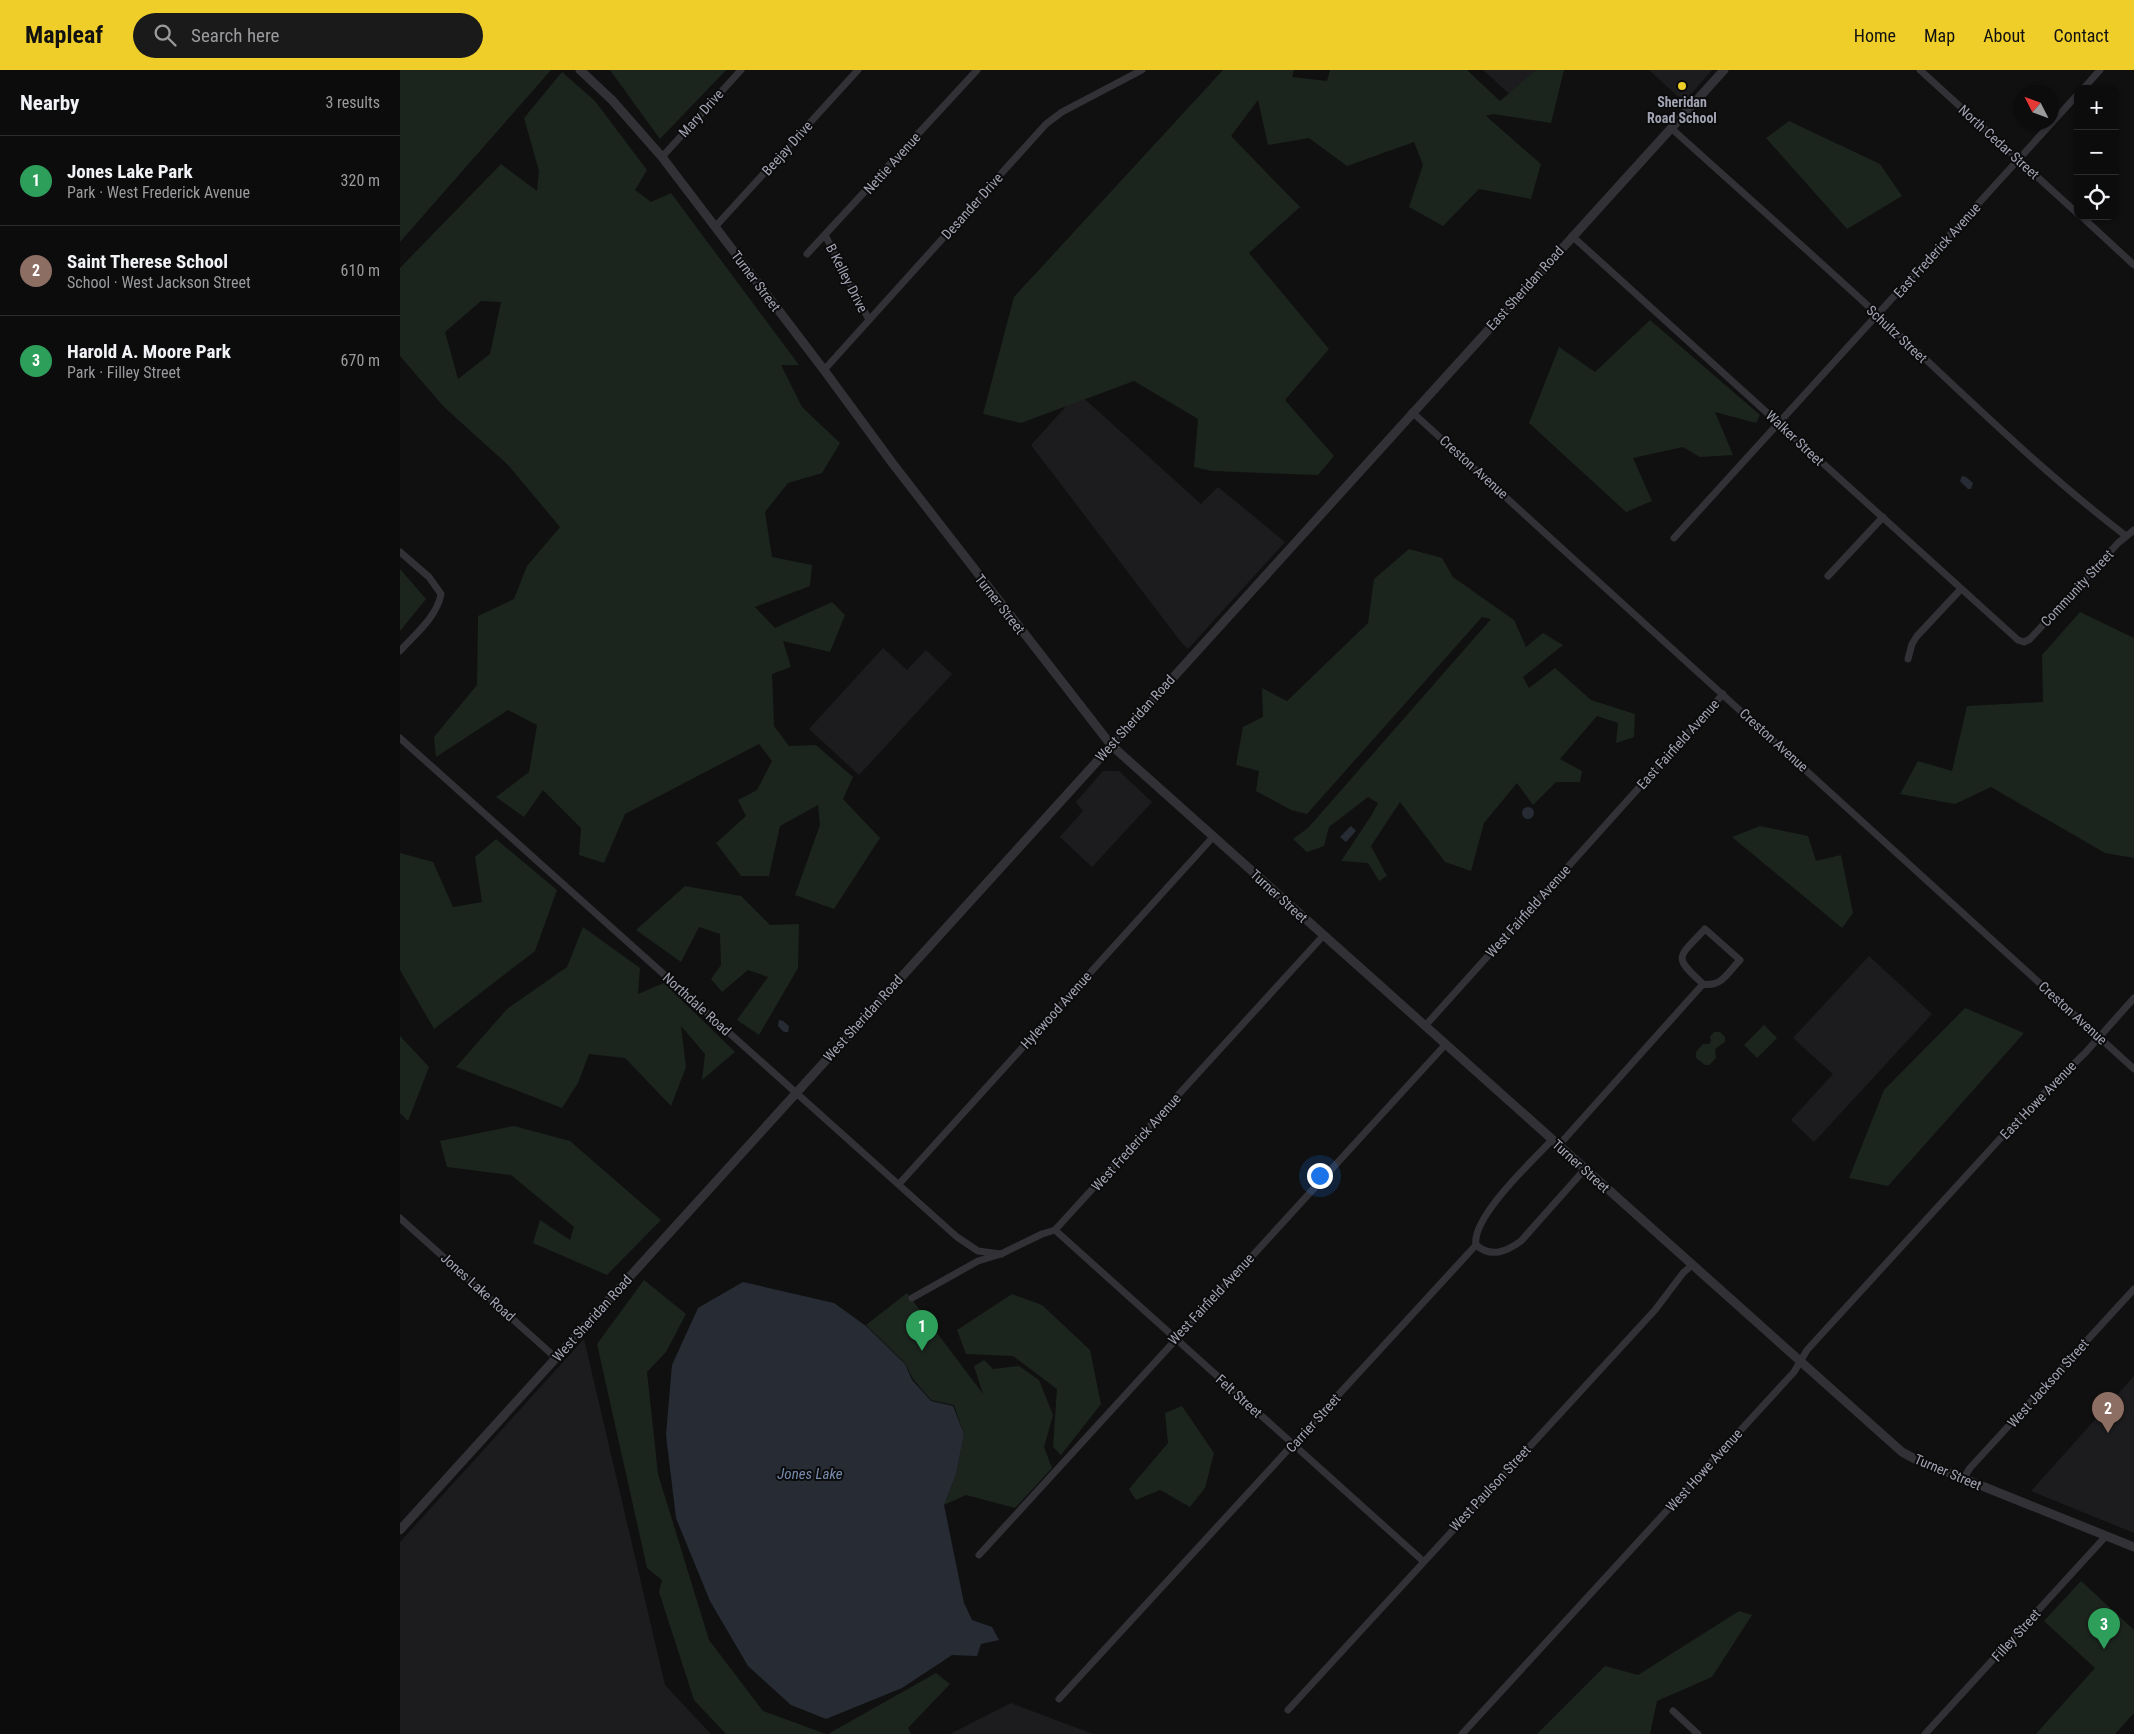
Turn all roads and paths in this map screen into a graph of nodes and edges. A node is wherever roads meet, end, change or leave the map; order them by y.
1 (580, 70) edge
2 (741, 70) edge
3 (858, 70) edge
4 (977, 70) edge
5 (1142, 70) edge
6 (1724, 70) edge
7 (1920, 70) edge
8 (2100, 70) edge
9 (2087, 85) edge
10 (2074, 98) edge
11 (1671, 128) junction
12 (662, 156) junction
13 (2019, 159) junction
14 (2074, 210) edge
15 (2084, 220) edge
16 (715, 227) junction
17 (826, 236) junction
18 (1572, 236) junction
19 (807, 254) dead end
20 (2134, 265) edge
21 (1877, 315) junction
22 (869, 320) junction
23 (824, 370) junction
24 (1412, 412) junction
25 (1779, 424) junction
26 (1327, 506) joint
27 (1883, 517) junction
28 (2134, 530) edge
29 (2126, 536) junction
30 (1674, 538) dead end
31 (400, 552) edge
32 (1828, 576) dead end
33 (1961, 589) junction
34 (2018, 640) joint
35 (400, 651) edge
36 (1908, 659) dead end
37 (1723, 694) junction
38 (400, 738) edge
39 (1111, 745) junction
40 (1632, 795) joint
41 (1213, 837) junction
42 (1323, 936) junction
43 (1703, 984) junction
44 (2134, 998) edge
45 (1424, 1026) junction
46 (2099, 1037) junction
47 (1445, 1045) junction
48 (2134, 1069) edge
49 (796, 1092) junction
50 (1555, 1142) junction
51 (1584, 1169) junction
52 (899, 1184) junction
53 (1943, 1203) joint
54 (400, 1218) edge
55 (1056, 1230) junction
56 (1476, 1245) junction
57 (1001, 1254) junction
58 (1692, 1265) junction
59 (2134, 1288) edge
60 (912, 1298) dead end
61 (1175, 1339) junction
62 (556, 1358) junction
63 (1800, 1362) junction
64 (1293, 1444) junction
65 (1963, 1479) junction
66 (400, 1530) edge
67 (2106, 1536) junction
68 (2134, 1547) edge
69 (979, 1555) dead end
70 (1423, 1561) junction
71 (1059, 1699) dead end
72 (1288, 1710) dead end
73 (1672, 1711) dead end
74 (1462, 1734) edge
75 (1698, 1734) edge
76 (1925, 1734) edge

1 - 12 street, Turner Street
2 - 12 street, Mary Drive
3 - 16 street, Beejay Drive
4 - 17 street, Nettie Avenue
5 - 22 street, Desander Drive
6 - 11 street, East Sheridan Road
7 - 13 street, North Cedar Street
8 - 9 street
10 - 13 street, East Frederick Avenue
11 - 18 street, East Sheridan Road
11 - 21 street, Schultz Street
12 - 16 street, Turner Street
13 - 14 street, North Cedar Street
13 - 21 street, East Frederick Avenue
15 - 20 street, North Cedar Street
16 - 23 street, Turner Street
17 - 19 street, Nettie Avenue
17 - 22 street, B Kelley Drive
18 - 24 street, East Sheridan Road
18 - 25 street, Walker Street
21 - 25 street, East Frederick Avenue
21 - 29 street, Schultz Street
22 - 23 street, Desander Drive
23 - 39 street, Turner Street
24 - 26 street, East Sheridan Road
24 - 37 street, Creston Avenue
25 - 27 street, Walker Street
25 - 30 street, East Frederick Avenue
26 - 39 street, West Sheridan Road
27 - 32 street
27 - 33 street, Walker Street
28 - 29 street, Community Street
29 - 34 street, Community Street
31 - 35 street
33 - 34 street, Walker Street
33 - 36 street
37 - 40 street, East Fairfield Avenue
37 - 46 street, Creston Avenue
38 - 49 street, Northdale Road
39 - 41 street, Turner Street
39 - 49 street, West Sheridan Road
40 - 45 street, West Fairfield Avenue
41 - 42 street, Turner Street
41 - 52 street, Hylewood Avenue
42 - 45 street, Turner Street
42 - 55 street, West Frederick Avenue
43 - 43 street
43 - 50 street, Carrier Street
44 - 46 street, East Howe Avenue
45 - 47 street, Turner Street
46 - 48 street, Creston Avenue
46 - 53 street, East Howe Avenue
47 - 50 street, Turner Street
47 - 61 street, West Fairfield Avenue
49 - 52 street, Northdale Road
49 - 62 street, West Sheridan Road
50 - 51 street, Turner Street
50 - 56 street, Carrier Street
51 - 56 street
51 - 58 street, Turner Street
52 - 57 street, Northdale Road
53 - 63 street, West Howe Avenue
54 - 62 street, Jones Lake Road
55 - 57 street, West Frederick Avenue
55 - 61 street, Felt Street
56 - 64 street, Carrier Street
57 - 60 street, West Frederick Avenue
58 - 63 street, Turner Street
58 - 70 street, West Paulson Street
59 - 65 street, West Jackson Street
61 - 64 street, Felt Street
61 - 69 street, West Fairfield Avenue
62 - 66 street, West Sheridan Road
63 - 65 street, Turner Street
63 - 74 street, West Howe Avenue
64 - 70 street, Felt Street
64 - 71 street, Carrier Street
65 - 67 street, Turner Street
67 - 68 street, Turner Street
67 - 76 street, Filley Street
70 - 72 street, West Paulson Street
73 - 75 street

